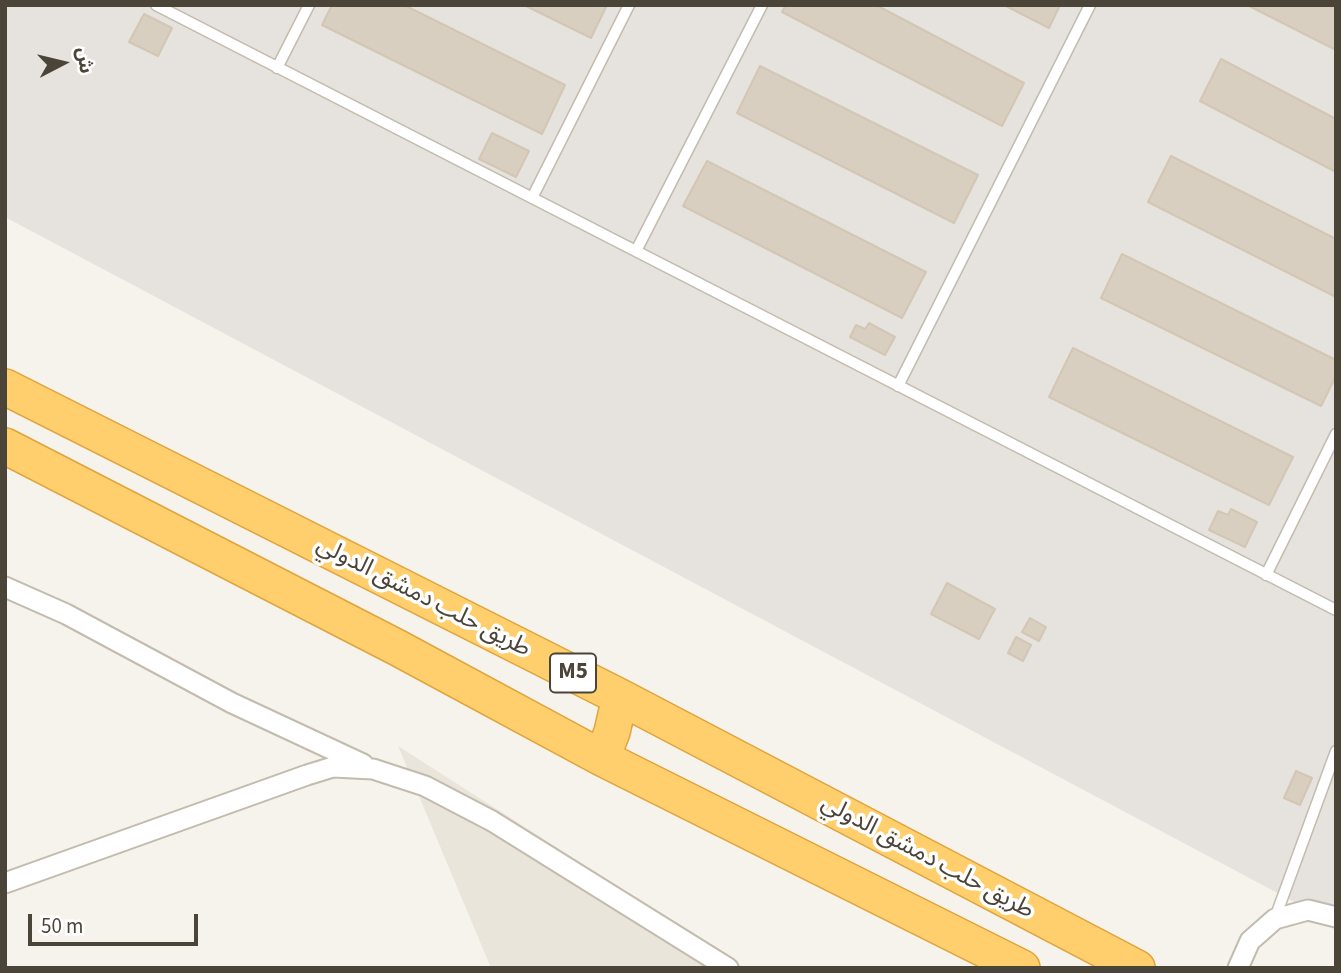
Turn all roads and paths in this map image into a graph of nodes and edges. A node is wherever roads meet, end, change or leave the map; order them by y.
1 (156, 5) edge
2 (309, 5) edge
3 (629, 5) edge
4 (762, 5) edge
5 (1090, 5) edge
6 (277, 68) junction
7 (532, 198) junction
8 (636, 251) junction
9 (898, 386) junction
10 (5, 387) edge
11 (1336, 434) edge
12 (5, 446) edge
13 (1266, 575) junction
14 (5, 587) edge
15 (1336, 610) edge
16 (620, 696) junction
17 (1336, 751) edge
18 (602, 758) junction
19 (373, 769) junction
20 (5, 883) edge
21 (1336, 917) edge
22 (1275, 919) junction
23 (728, 968) edge
24 (1022, 968) edge
25 (1137, 968) edge
26 (1238, 968) edge

1 - 6 lane
2 - 6 lane
3 - 7 lane
4 - 8 lane
5 - 9 lane
6 - 7 lane
7 - 8 lane
8 - 9 lane
9 - 13 lane
10 - 16 highway, طريق حلب دمشق الدولي / M5
11 - 13 lane
12 - 18 highway, M5
13 - 15 lane
14 - 19 street
16 - 18 highway
16 - 25 highway, طريق حلب دمشق الدولي / M5
17 - 22 lane
18 - 24 highway, M5
19 - 20 street
19 - 23 street
21 - 22 street
22 - 26 street

